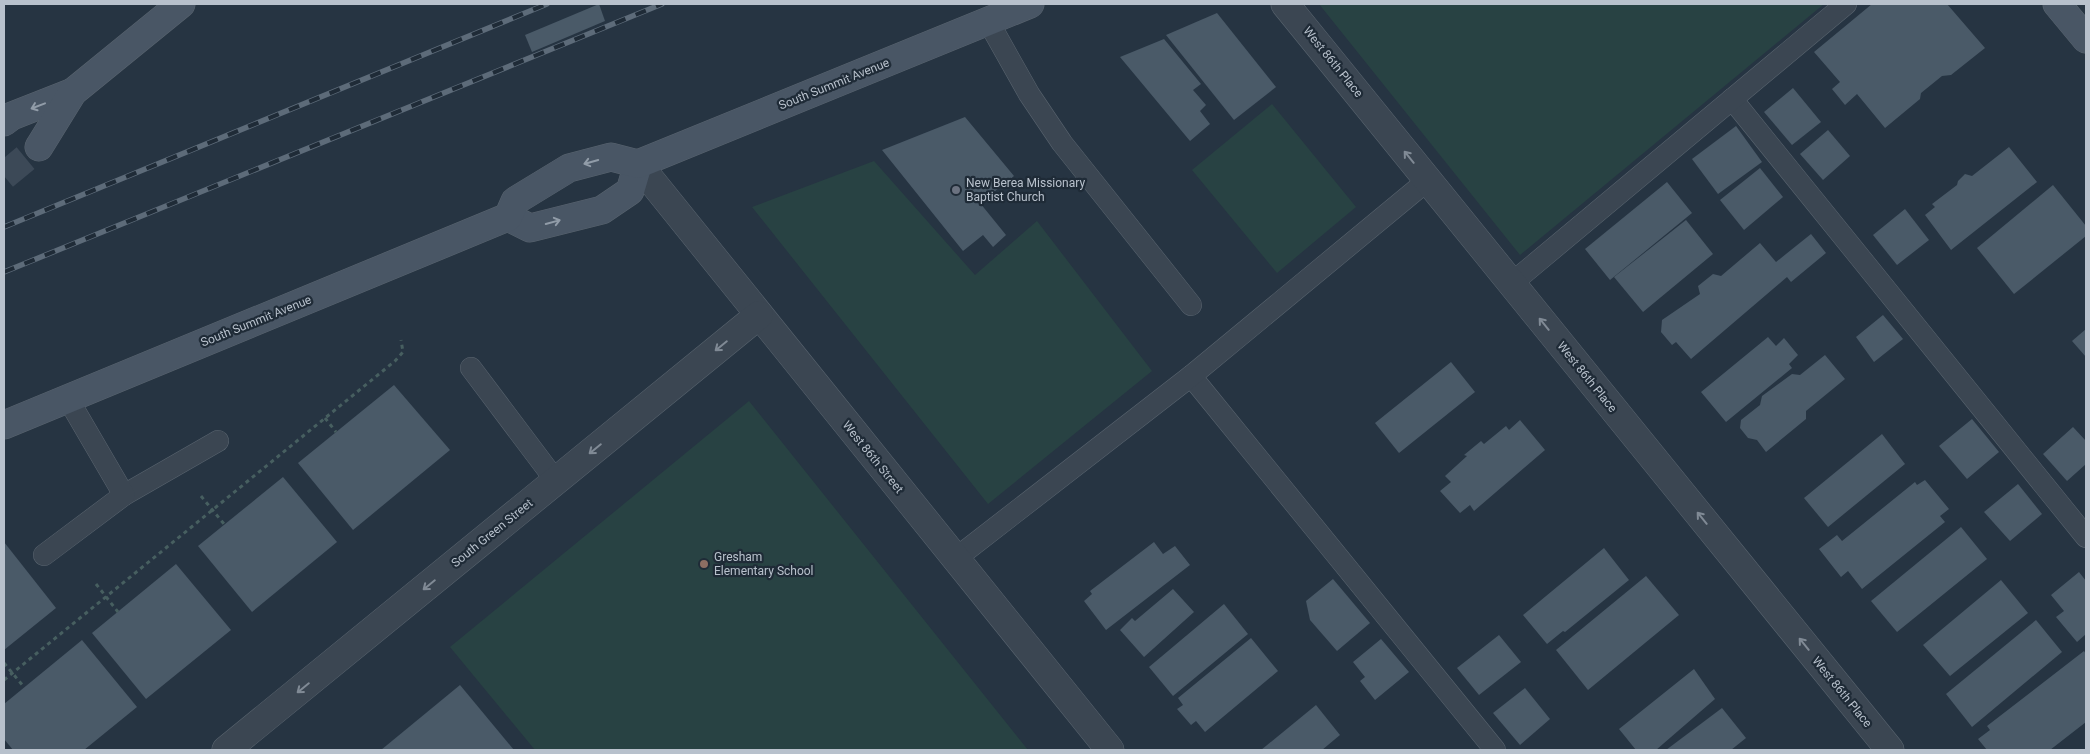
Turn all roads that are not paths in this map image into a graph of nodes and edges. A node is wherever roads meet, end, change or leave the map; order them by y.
1 (181, 4) edge
2 (1030, 4) edge
3 (1285, 4) edge
4 (1846, 4) edge
5 (2057, 4) edge
6 (988, 21) junction
7 (2086, 37) edge
8 (73, 92) junction
9 (1732, 99) junction
10 (4, 122) edge
11 (39, 148) tunnel mouth
12 (638, 164) junction
13 (1428, 180) junction
14 (508, 217) junction
15 (1512, 284) junction
16 (1191, 305) dead end
17 (759, 315) junction
18 (471, 368) dead end
19 (1191, 376) junction
20 (68, 398) junction
21 (4, 425) edge
22 (218, 441) dead end
23 (556, 481) junction
24 (124, 495) junction
25 (2086, 537) edge
26 (44, 555) dead end
27 (955, 559) junction
28 (226, 750) edge
29 (1110, 750) edge
30 (1495, 750) edge
31 (1890, 750) edge

1 - 8 main road
2 - 6 main road, South Summit Avenue
13 -> 3 street, West 86th Place
4 - 9 lane
5 - 7 main road
6 - 12 main road, South Summit Avenue
6 - 16 lane
8 -> 10 main road
8 - 11 main road
9 - 15 lane
9 - 25 lane
12 -> 14 main road
14 -> 12 main road
12 - 17 street, West 86th Street
13 - 15 street, West 86th Place
13 - 19 lane
14 - 20 main road, South Summit Avenue
31 -> 15 street, West 86th Place
17 -> 23 street, South Green Street
17 - 27 street, West 86th Street
18 - 23 lane
19 - 27 lane
19 - 30 lane
20 - 21 main road, South Summit Avenue
20 - 24 lane
22 - 24 lane
23 -> 28 street, South Green Street
24 - 26 lane
27 - 29 street, West 86th Street

